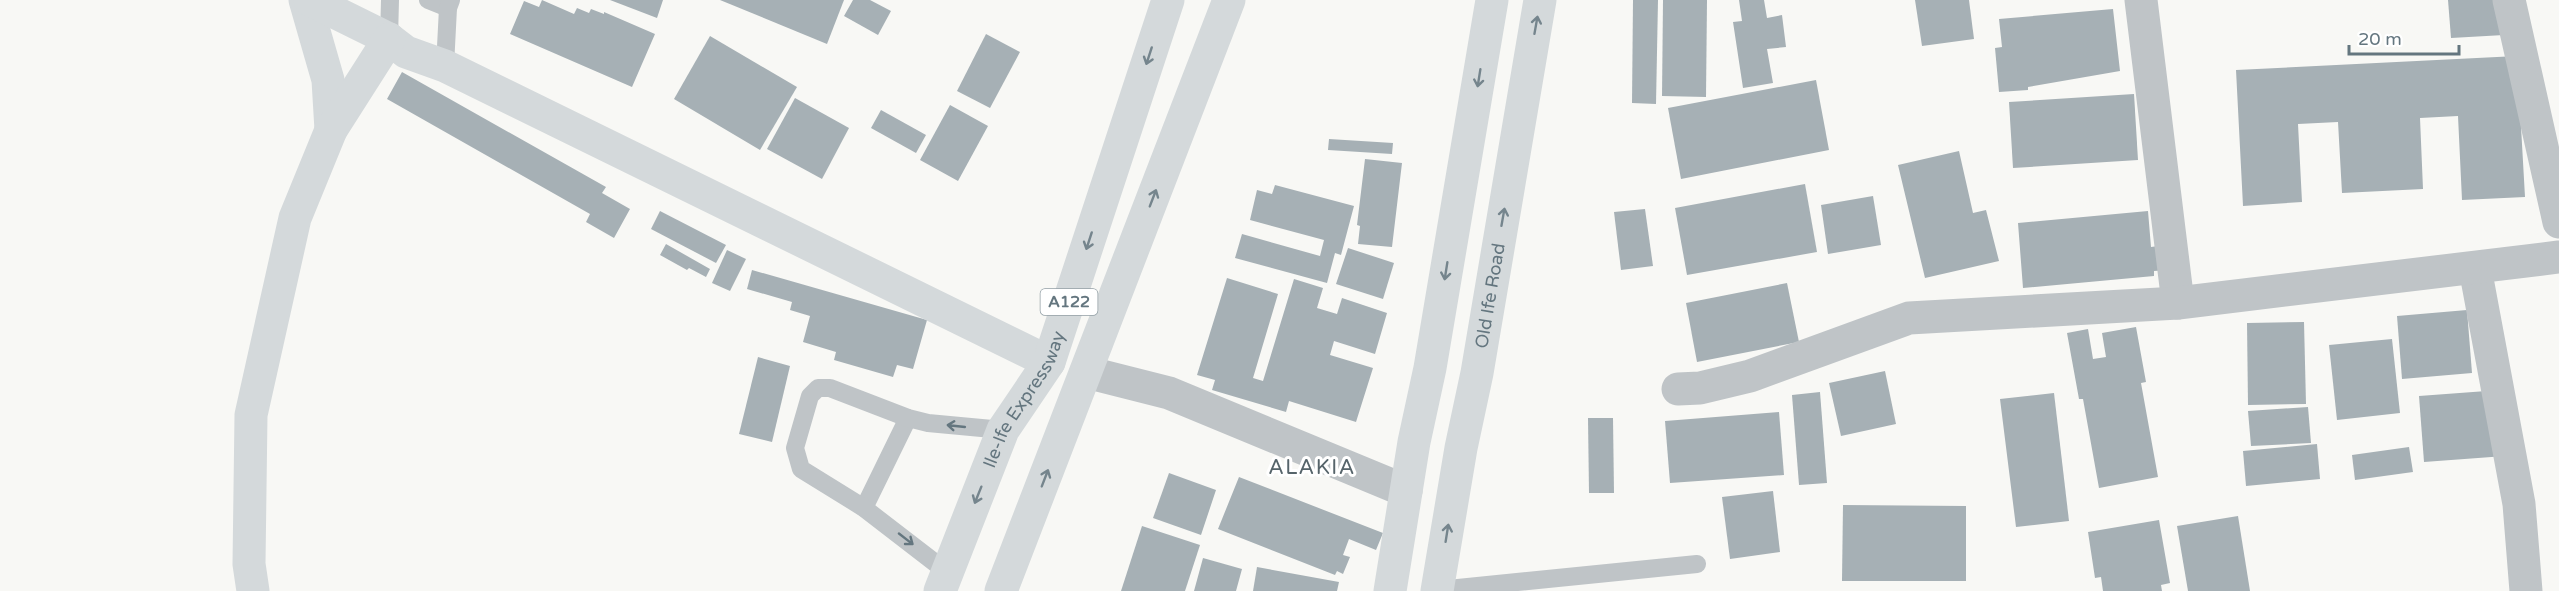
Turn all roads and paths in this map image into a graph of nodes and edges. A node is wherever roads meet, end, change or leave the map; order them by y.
1 (304, 0) edge
2 (310, 0) edge
3 (390, 0) edge
4 (428, 0) edge
5 (1168, 0) edge
6 (1229, 0) edge
7 (1492, 0) edge
8 (1540, 0) edge
9 (2141, 0) edge
10 (2509, 0) edge
11 (450, 4) edge
12 (388, 39) junction
13 (445, 66) junction
14 (331, 130) junction
15 (2559, 222) edge
16 (2559, 257) edge
17 (2475, 268) junction
18 (2178, 303) junction
19 (1049, 362) junction
20 (1430, 368) junction
21 (1086, 372) junction
22 (1477, 373) junction
23 (1678, 389) dead end
24 (908, 418) junction
25 (1003, 430) junction
26 (1406, 491) junction
27 (864, 508) junction
28 (1696, 564) dead end
29 (943, 582) edge
30 (1438, 590) edge
31 (253, 591) edge
32 (1001, 591) edge
33 (1390, 591) edge
34 (2526, 591) edge

1 - 14 main road
2 - 12 main road
3 - 12 lane
4 - 11 lane
5 -> 19 main road, Ile-Ife Expressway / A122
21 -> 6 main road, A122
7 -> 20 main road
22 -> 8 main road, Old Ife Road
9 - 18 street
10 - 15 street
11 - 13 lane
12 - 13 main road
12 - 14 main road
13 - 19 main road
14 - 31 main road
16 - 17 street
17 - 18 street
17 - 34 street
18 - 23 street
19 - 25 main road, Ile-Ife Expressway / A122
20 - 22 main road
20 - 26 main road
21 - 26 street
32 -> 21 main road, A122
30 -> 22 main road, Old Ife Road
25 -> 24 lane
24 - 27 lane
24 - 27 lane
25 -> 29 main road, Ile-Ife Expressway / A122
26 - 33 main road
27 -> 29 lane
28 - 30 lane

